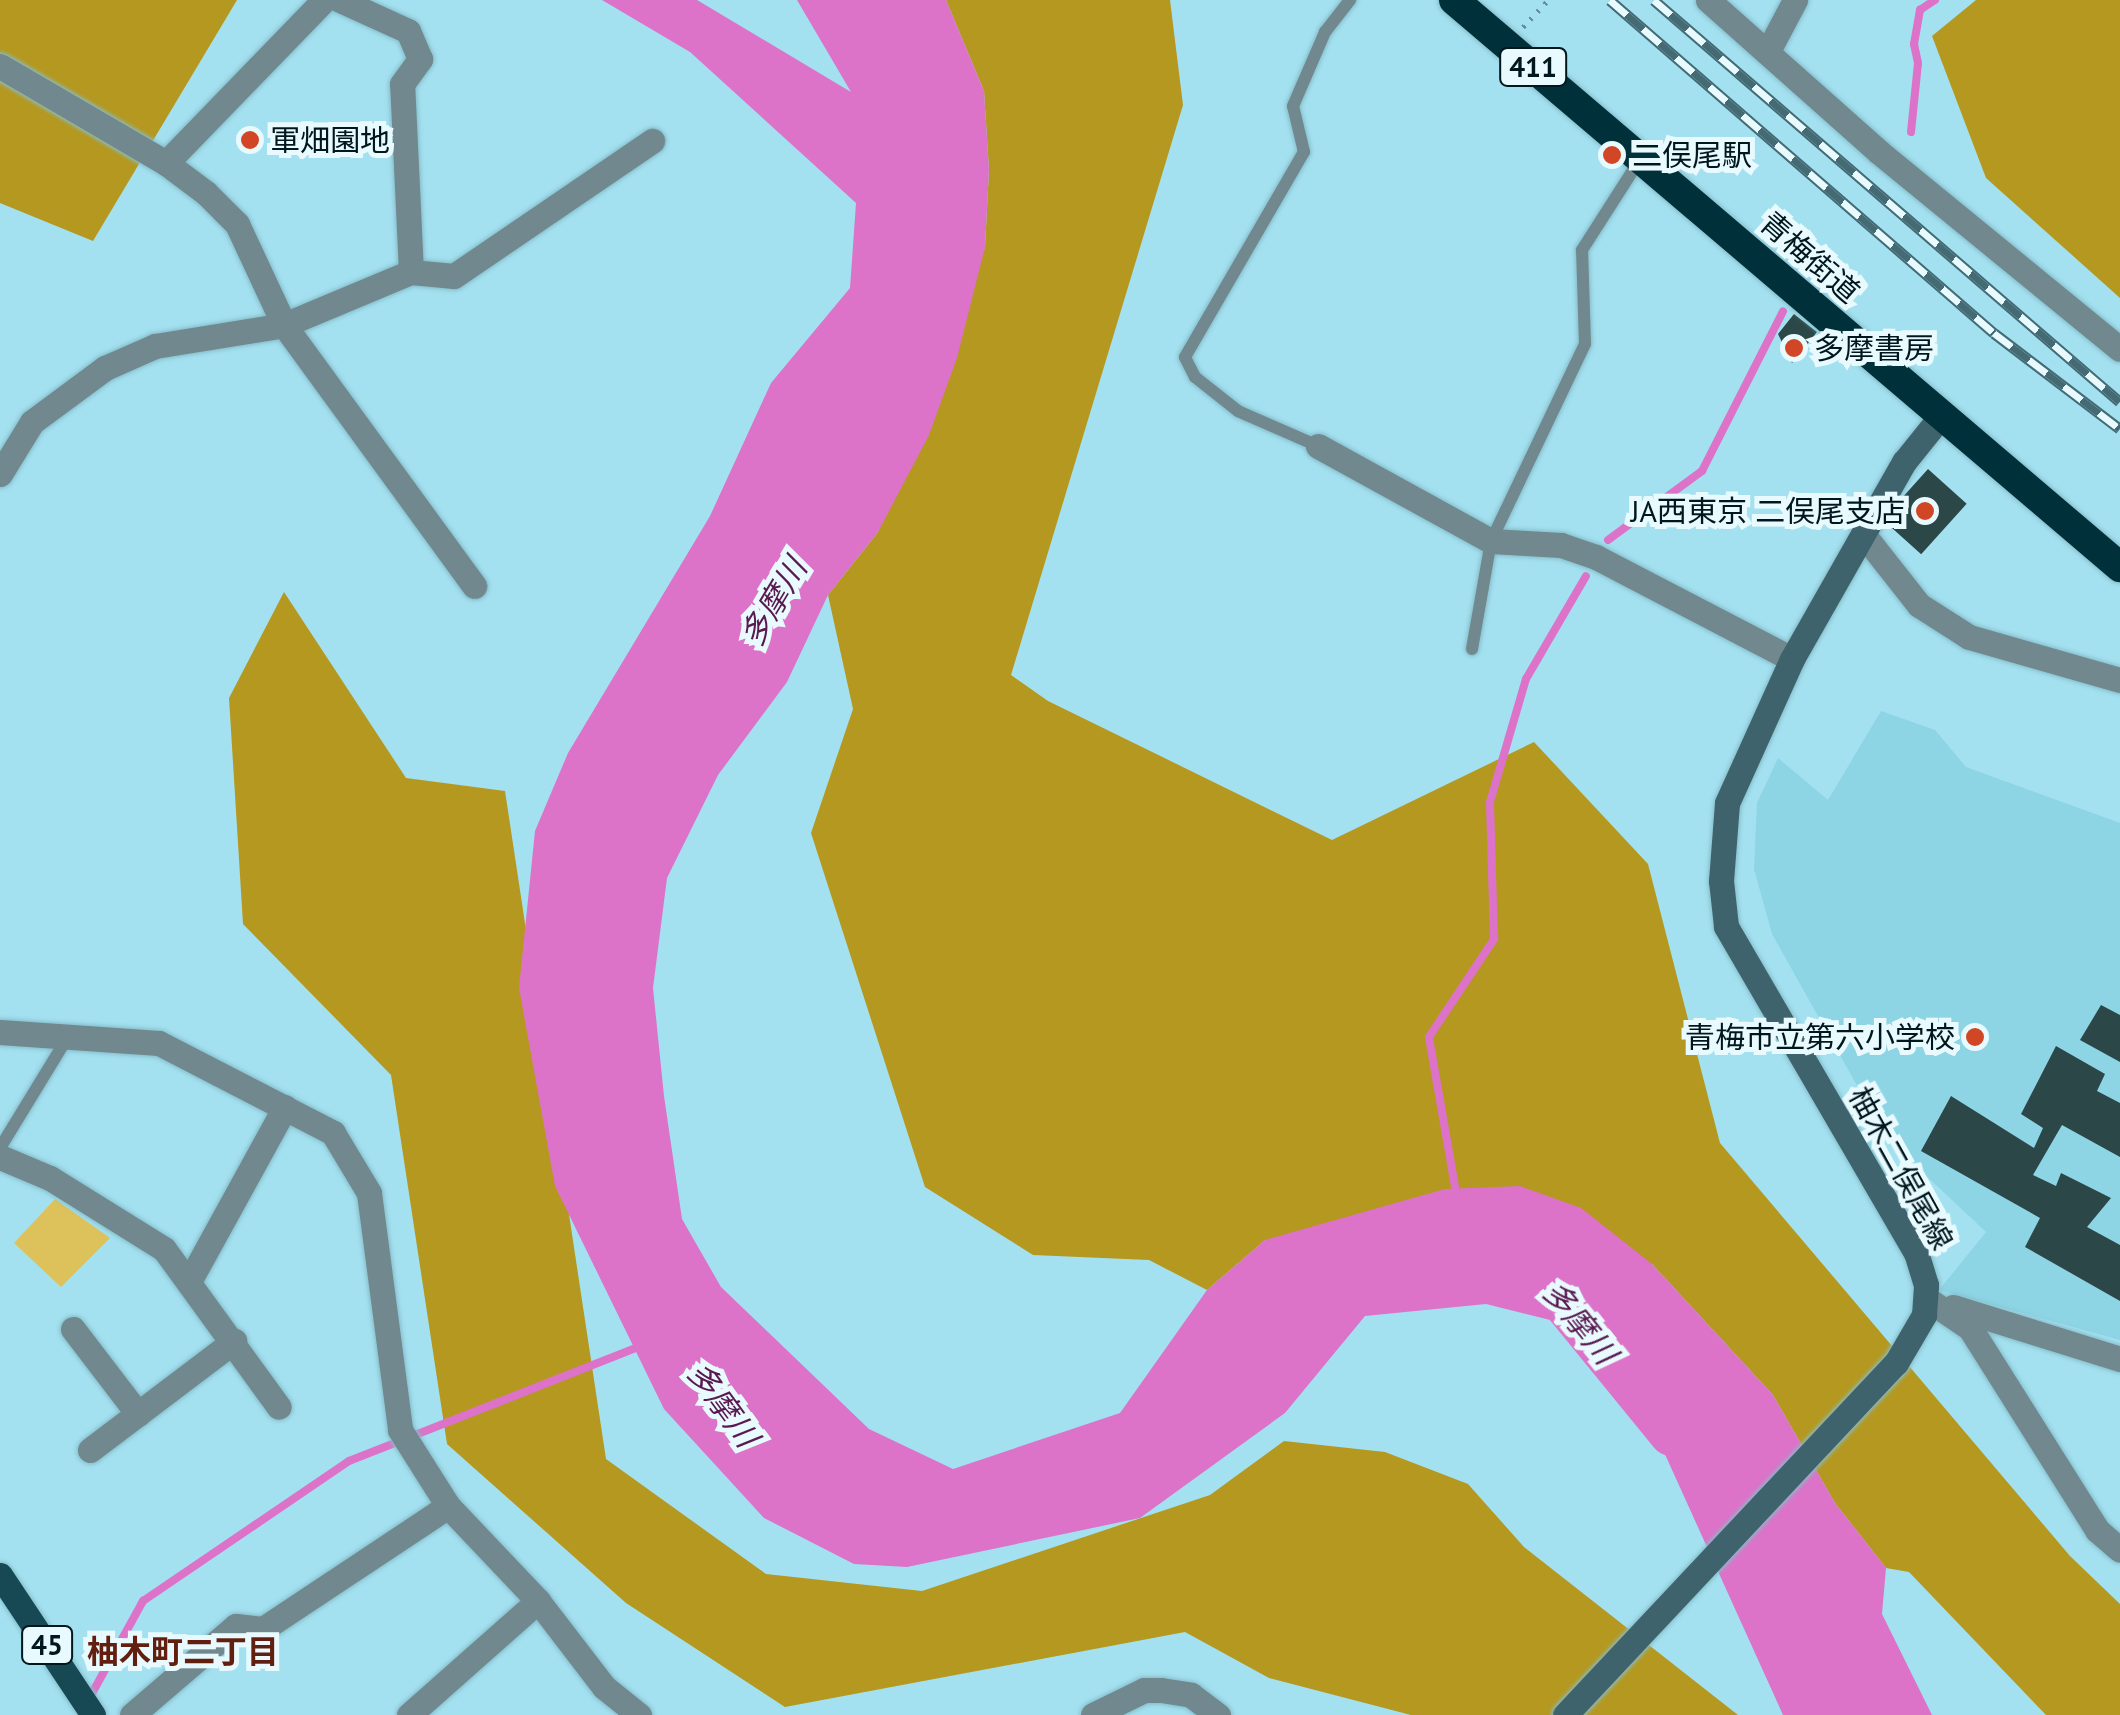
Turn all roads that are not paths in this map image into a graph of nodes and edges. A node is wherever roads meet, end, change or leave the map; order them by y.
1 (324, 0) edge
2 (340, 0) edge
3 (1350, 0) edge
4 (1454, 0) edge
5 (1708, 0) edge
6 (1795, 0) edge
7 (1768, 51) junction
8 (0, 66) edge
9 (652, 142) dead end
10 (1640, 159) junction
11 (166, 163) junction
12 (411, 272) junction
13 (284, 324) junction
14 (2120, 349) edge
15 (1941, 416) junction
16 (1318, 446) joint
17 (0, 474) edge
18 (1863, 534) junction
19 (1491, 542) junction
20 (2120, 568) edge
21 (474, 586) dead end
22 (1472, 650) dead end
23 (1792, 660) junction
24 (2120, 680) edge
25 (0, 1032) edge
26 (71, 1033) junction
27 (285, 1107) junction
28 (0, 1148) edge
29 (0, 1157) edge
30 (191, 1278) junction
31 (1927, 1299) junction
32 (73, 1329) dead end
33 (234, 1341) junction
34 (2120, 1359) edge
35 (279, 1406) dead end
36 (138, 1414) junction
37 (90, 1450) dead end
38 (448, 1506) junction
39 (2120, 1550) edge
40 (0, 1575) edge
41 (538, 1602) junction
42 (85, 1712) edge
43 (132, 1715) edge
44 (409, 1715) edge
45 (639, 1715) edge
46 (1093, 1715) edge
47 (1218, 1715) edge
48 (1565, 1715) edge

1 - 11 street
2 - 12 street
3 - 16 lane
4 - 10 highway, 青梅街道 / 411
5 - 7 street
6 - 7 street
7 - 14 street
8 - 11 street
9 - 12 street
10 - 15 highway, 青梅街道 / 411
10 - 19 lane
11 - 13 street
12 - 13 street
13 - 17 street
13 - 21 street
15 - 18 main road, 柚木二俣尾線
15 - 20 highway, 青梅街道 / 411
16 - 19 street
18 - 23 main road, 柚木二俣尾線
18 - 24 street
19 - 22 lane
19 - 23 street
23 - 31 main road, 柚木二俣尾線
25 - 26 street
26 - 27 street
26 - 28 lane
27 - 30 street
27 - 38 street
29 - 30 street
30 - 33 street
31 - 34 street
31 - 39 street
31 - 48 main road, 柚木二俣尾線
32 - 36 street
33 - 35 street
33 - 36 street
36 - 37 street
38 - 41 street
38 - 43 street
40 - 42 main road, 45
41 - 44 street
41 - 45 street
46 - 47 street

